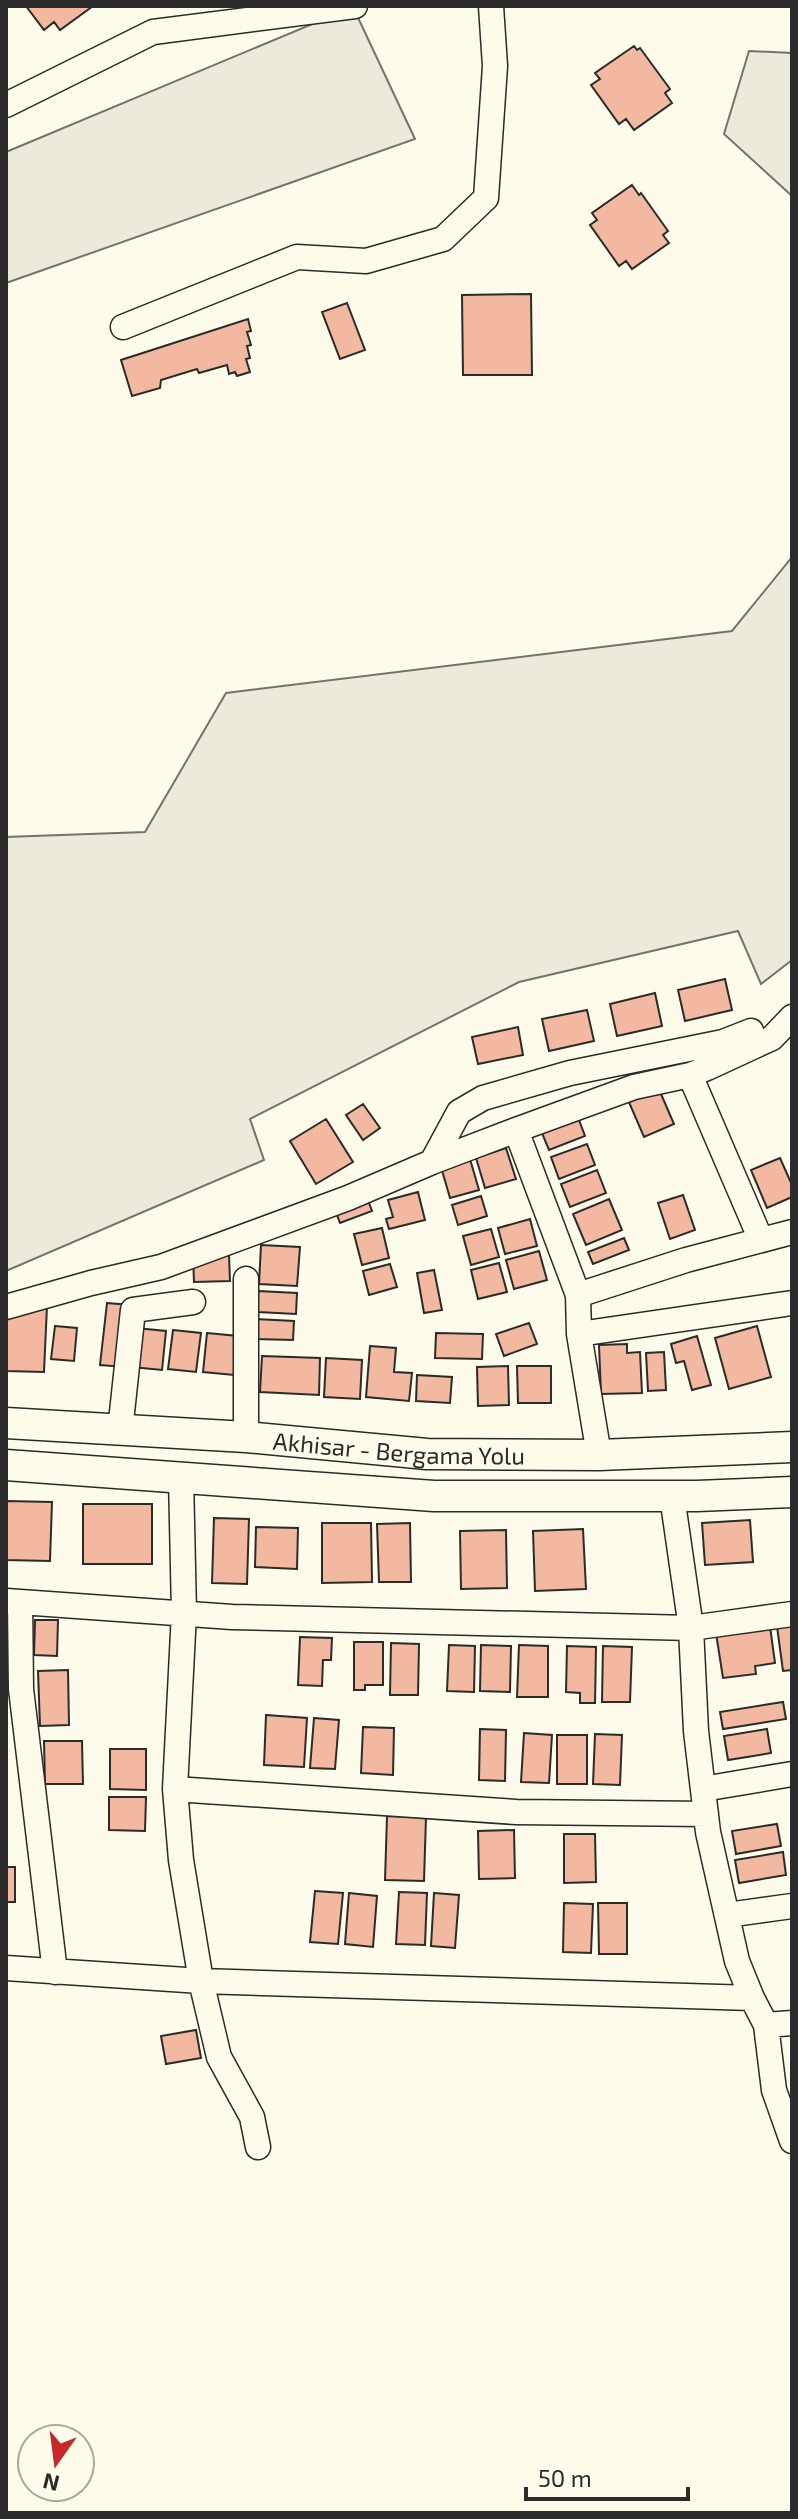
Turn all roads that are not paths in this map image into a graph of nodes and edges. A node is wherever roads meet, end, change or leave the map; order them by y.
1 (355, 6) edge
2 (491, 6) edge
3 (6, 105) edge
4 (123, 327) dead end
5 (792, 1010) edge
6 (792, 1017) edge
7 (690, 1075) junction
8 (516, 1130) junction
9 (432, 1162) junction
10 (792, 1232) edge
11 (761, 1240) junction
12 (246, 1279) dead end
13 (578, 1295) junction
14 (193, 1302) dead end
15 (792, 1303) edge
16 (6, 1307) edge
17 (579, 1334) junction
18 (6, 1423) edge
19 (120, 1431) junction
20 (246, 1437) junction
21 (792, 1447) edge
22 (599, 1455) junction
23 (6, 1465) edge
24 (181, 1477) junction
25 (792, 1492) edge
26 (672, 1496) junction
27 (13, 1602) edge
28 (184, 1613) junction
29 (792, 1614) edge
30 (691, 1628) junction
31 (792, 1774) edge
32 (175, 1789) junction
33 (704, 1801) junction
34 (792, 1906) edge
35 (727, 1915) junction
36 (6, 1968) edge
37 (55, 1972) junction
38 (201, 1981) junction
39 (752, 1998) junction
40 (792, 2023) edge
41 (766, 2025) junction
42 (792, 2141) edge
43 (258, 2147) dead end

1 - 3 street
2 - 4 street
5 - 9 street
6 - 7 street
7 - 8 street
7 - 11 street
8 - 9 street
8 - 13 street
9 - 16 street
10 - 11 street
11 - 13 street
12 - 20 street
13 - 17 street
14 - 19 street
15 - 17 street
17 - 22 street
18 - 19 main road, Akhisar - Bergama Yolu
19 - 20 main road, Akhisar - Bergama Yolu
20 - 22 main road, Akhisar - Bergama Yolu
21 - 22 main road, Akhisar - Bergama Yolu
23 - 24 main road, Akhisar - Bergama Yolu
24 - 26 main road, Akhisar - Bergama Yolu
24 - 28 street
25 - 26 main road, Akhisar - Bergama Yolu
26 - 30 street
27 - 28 street
27 - 37 street
28 - 30 street
28 - 32 street
29 - 30 street
30 - 33 street
31 - 33 street
32 - 33 street
32 - 38 street
33 - 35 street
34 - 35 street
35 - 39 street
36 - 37 street
37 - 38 street
38 - 39 street
38 - 43 street
39 - 41 street
40 - 41 street
41 - 42 street

